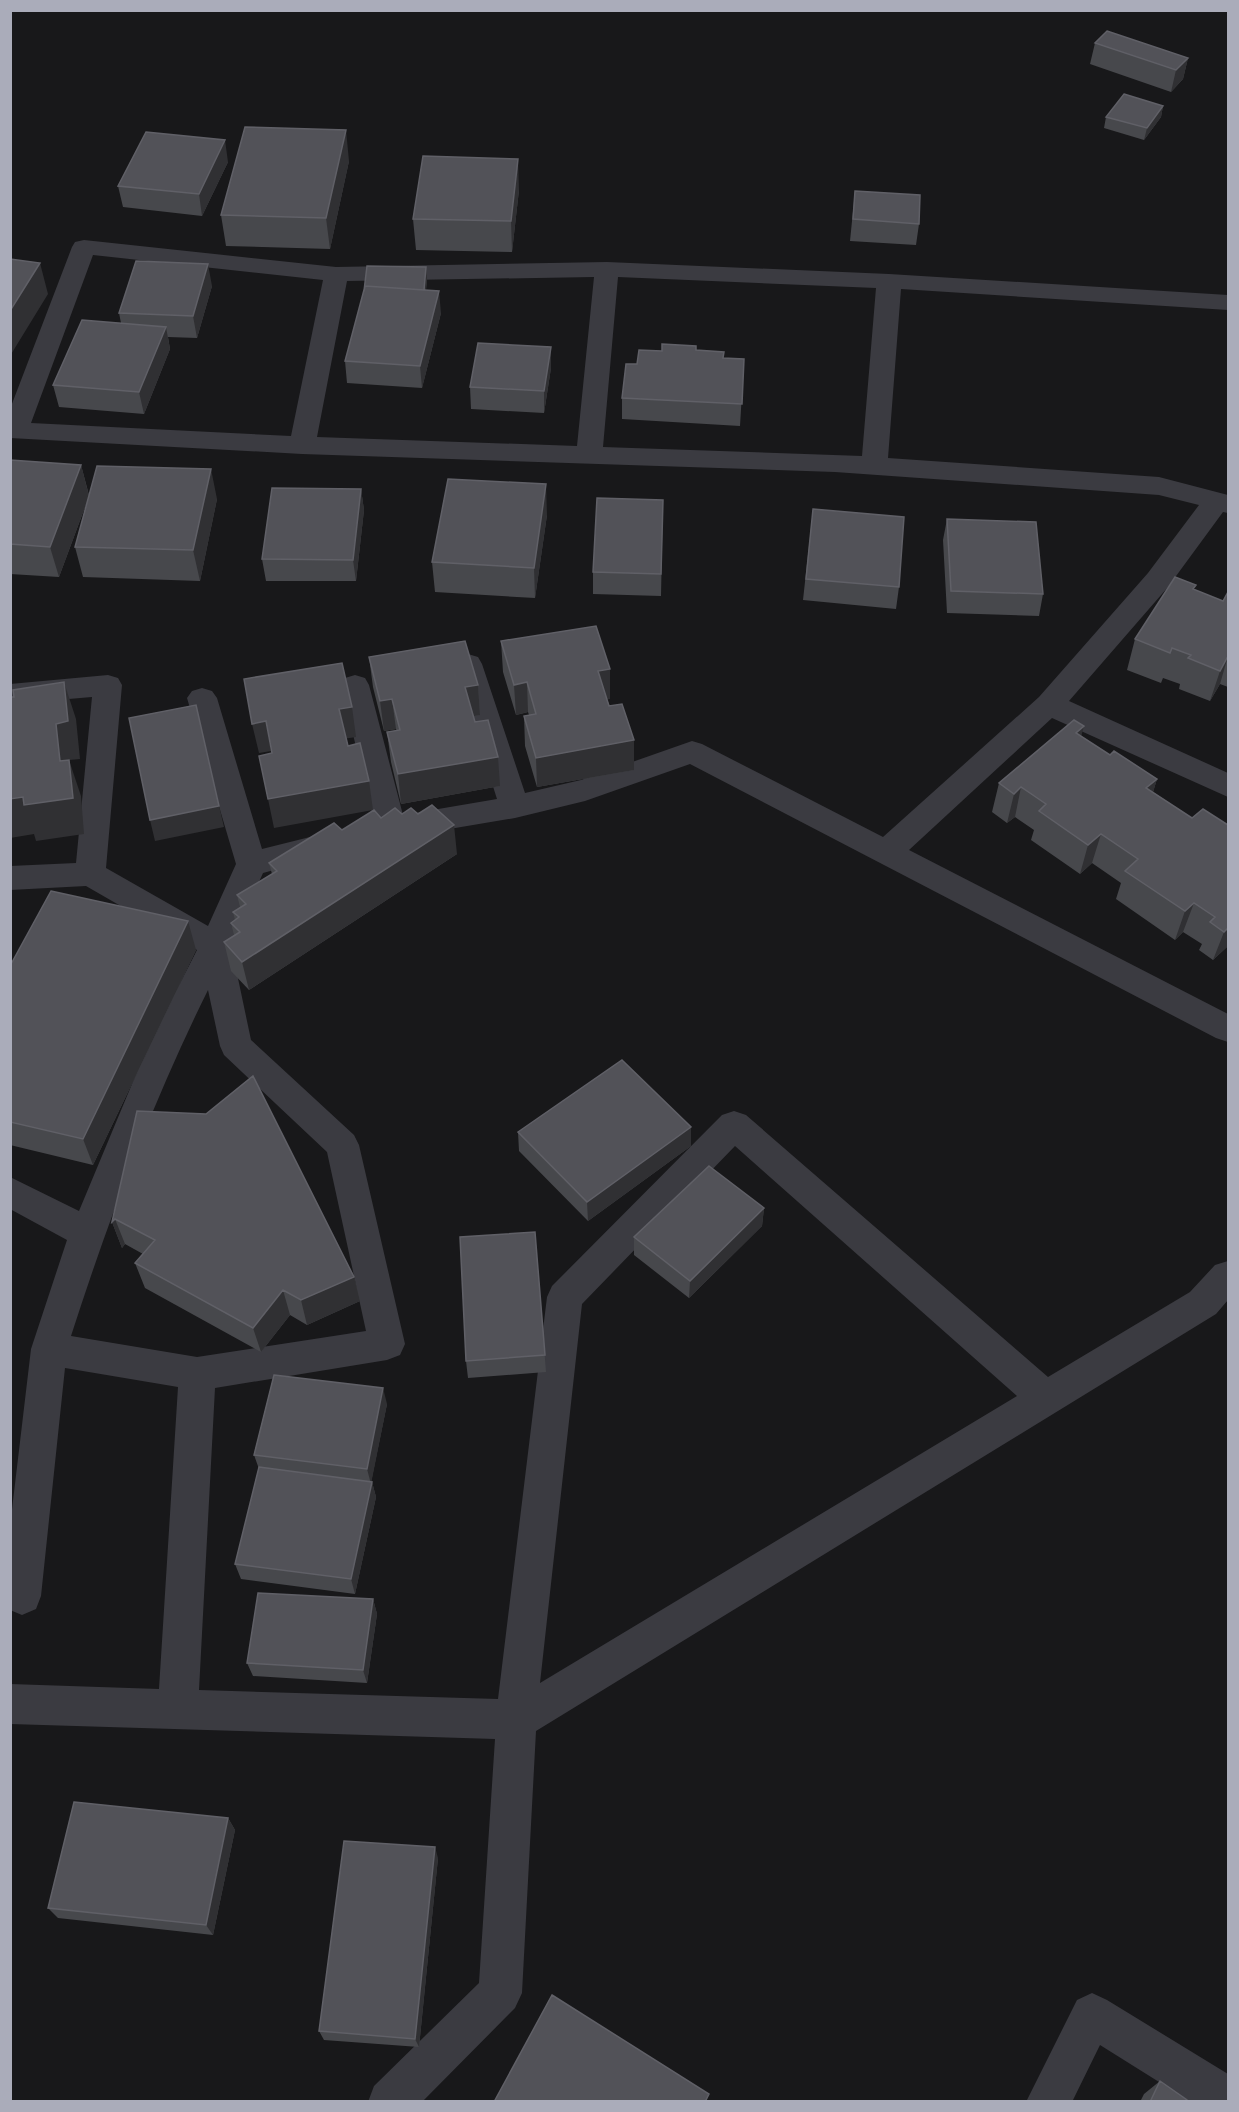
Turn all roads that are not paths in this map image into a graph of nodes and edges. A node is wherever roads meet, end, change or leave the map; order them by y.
1 (607, 269) junction
2 (336, 274) junction
3 (889, 281) junction
4 (1228, 302) edge
5 (13, 430) edge
6 (302, 445) junction
7 (588, 454) junction
8 (874, 466) junction
9 (1223, 502) edge
10 (468, 663) edge
11 (355, 685) dead end
12 (10, 694) edge
13 (202, 698) dead end
14 (1048, 704) junction
15 (1228, 786) edge
16 (515, 807) junction
17 (391, 829) junction
18 (887, 852) junction
19 (251, 864) junction
20 (90, 874) junction
21 (10, 878) edge
22 (215, 945) junction
23 (1228, 1029) edge
24 (10, 1192) edge
25 (87, 1233) junction
26 (1228, 1276) edge
27 (49, 1349) junction
28 (197, 1374) junction
29 (1046, 1400) junction
30 (22, 1596) dead end
31 (10, 1704) edge
32 (178, 1710) junction
33 (516, 1720) junction
34 (1228, 2099) edge
35 (390, 2102) edge
36 (1048, 2102) edge

1 - 2 street
1 - 3 street
1 - 7 street
2 - 5 street
2 - 6 street
3 - 4 street
3 - 8 street
5 - 6 street
6 - 7 street
7 - 8 street
8 - 9 street
9 - 14 street
10 - 16 street
11 - 17 street
12 - 20 street
13 - 19 street
14 - 15 street
14 - 18 street
16 - 17 street
16 - 18 street
17 - 19 street
18 - 23 street
19 - 22 street
20 - 21 street
20 - 22 street
22 - 25 street
22 - 28 street
24 - 25 street
25 - 27 street
26 - 29 street
27 - 28 street
27 - 30 street
28 - 32 street
29 - 33 street
29 - 33 street
31 - 32 street
32 - 33 street
33 - 35 street
34 - 36 street

